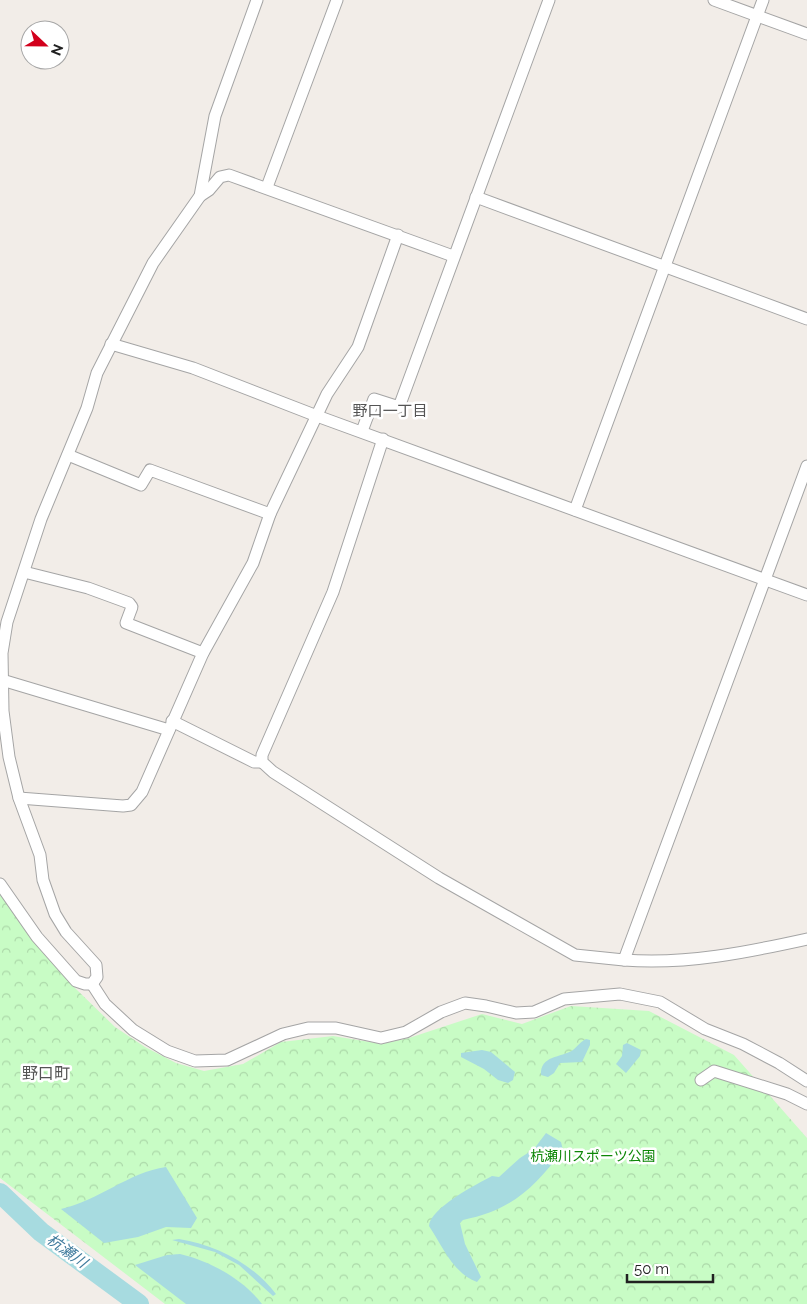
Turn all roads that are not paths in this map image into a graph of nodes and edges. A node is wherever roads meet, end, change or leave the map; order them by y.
1 (257, 0) edge
2 (337, 0) edge
3 (549, 0) edge
4 (714, 0) edge
5 (763, 0) edge
6 (758, 16) junction
7 (807, 34) edge
8 (267, 187) junction
9 (200, 196) junction
10 (476, 197) junction
11 (398, 235) junction
12 (453, 256) junction
13 (666, 266) junction
14 (807, 318) edge
15 (112, 344) junction
16 (317, 416) junction
17 (362, 431) junction
18 (383, 439) junction
19 (68, 455) junction
20 (807, 466) edge
21 (575, 510) junction
22 (270, 514) junction
23 (24, 572) junction
24 (766, 580) junction
25 (807, 595) edge
26 (203, 653) junction
27 (2, 680) junction
28 (170, 725) junction
29 (262, 762) junction
30 (19, 798) junction
31 (0, 884) edge
32 (807, 939) edge
33 (624, 960) junction
34 (92, 984) junction
35 (701, 1080) dead end
36 (807, 1081) edge
37 (807, 1104) edge

1 - 9 street
2 - 8 street
3 - 10 street
4 - 6 street
5 - 6 street
6 - 7 street
6 - 13 street
8 - 9 street
8 - 11 street
9 - 15 street
10 - 12 street
10 - 13 street
11 - 12 street
11 - 16 street
12 - 17 street
13 - 14 street
13 - 21 street
15 - 16 street
15 - 19 street
16 - 17 street
16 - 22 street
17 - 18 street
18 - 21 street
18 - 29 street
19 - 22 street
19 - 23 street
20 - 24 street
21 - 24 street
22 - 26 street
23 - 26 street
23 - 27 street
24 - 25 street
24 - 33 street
26 - 28 street
27 - 28 street
27 - 30 street
28 - 29 street
28 - 30 street
29 - 33 street
30 - 34 street
31 - 34 street
32 - 33 street
34 - 36 street
35 - 37 street

